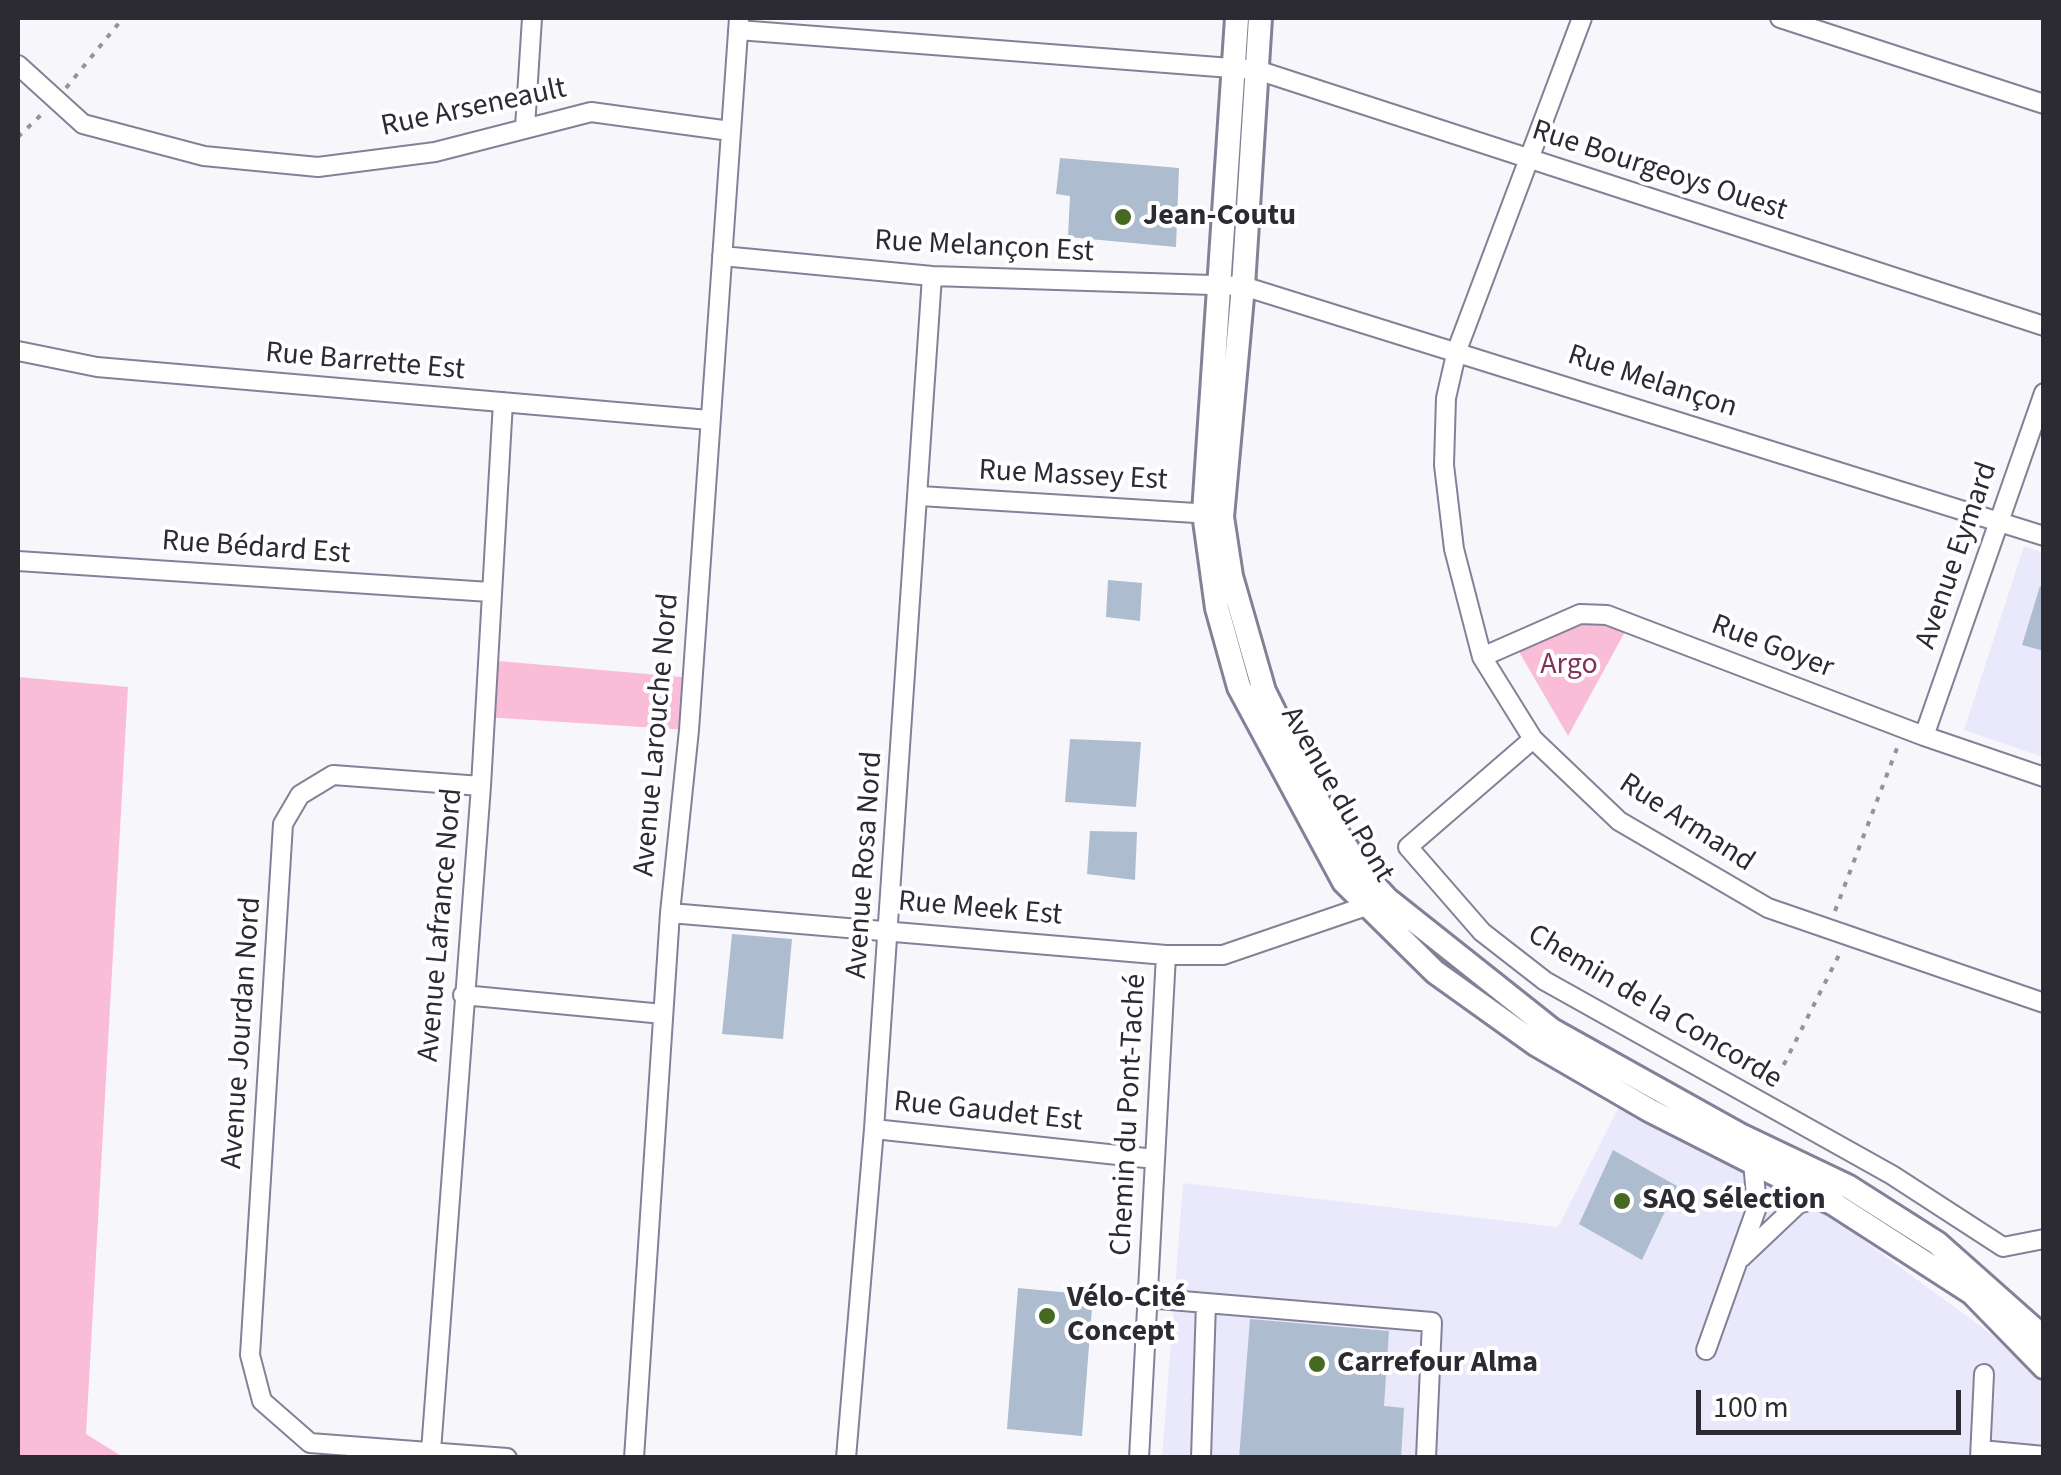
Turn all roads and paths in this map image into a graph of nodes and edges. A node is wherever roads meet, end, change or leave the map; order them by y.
1 (123, 18) edge
2 (532, 18) edge
3 (1237, 18) edge
4 (1260, 18) edge
5 (1582, 18) edge
6 (1780, 18) edge
7 (738, 24) edge
8 (18, 65) edge
9 (1233, 68) junction
10 (1257, 70) junction
11 (57, 100) junction
12 (2044, 104) edge
13 (526, 127) junction
14 (730, 130) junction
15 (18, 138) edge
16 (1528, 159) junction
17 (722, 256) junction
18 (932, 276) junction
19 (1219, 285) junction
20 (1244, 286) junction
21 (2044, 326) edge
22 (1456, 350) junction
23 (18, 351) edge
24 (2044, 393) edge
25 (503, 402) junction
26 (709, 420) junction
27 (920, 496) junction
28 (1213, 515) junction
29 (1999, 522) junction
30 (2044, 536) edge
31 (18, 561) edge
32 (490, 592) junction
33 (1482, 657) junction
34 (1904, 729) junction
35 (1924, 736) junction
36 (1533, 740) junction
37 (2044, 777) edge
38 (480, 786) junction
39 (1376, 902) junction
40 (670, 913) junction
41 (888, 929) junction
42 (1828, 929) junction
43 (1848, 936) junction
44 (1166, 955) junction
45 (463, 994) junction
46 (2044, 1003) edge
47 (663, 1014) junction
48 (1762, 1106) junction
49 (874, 1129) junction
50 (1155, 1159) junction
51 (1753, 1162) junction
52 (1822, 1197) junction
53 (2044, 1239) edge
54 (1737, 1262) junction
55 (1148, 1298) junction
56 (1206, 1303) junction
57 (2044, 1338) edge
58 (1706, 1350) dead end
59 (2044, 1367) edge
60 (1984, 1374) dead end
61 (431, 1452) junction
62 (1980, 1454) edge
63 (2044, 1456) edge
64 (507, 1458) edge
65 (634, 1458) edge
66 (846, 1458) edge
67 (1139, 1458) edge
68 (1202, 1458) edge
69 (1426, 1458) edge

1 - 11 path
2 - 13 street
3 - 9 main road, Avenue du Pont
4 - 10 main road, Avenue du Pont
5 - 16 street, Rue Armand
6 - 12 street
7 - 9 street, Rue Bourgeoys Ouest
7 - 14 street, Avenue Larouche Nord
8 - 11 street, Rue Arseneault
9 - 10 street, Rue Bourgeoys Ouest
9 - 19 main road, Avenue du Pont
10 - 16 street, Rue Bourgeoys Ouest
10 - 20 main road, Avenue du Pont
11 - 13 street, Rue Arseneault
11 - 15 path
13 - 14 street, Rue Arseneault
14 - 17 street, Avenue Larouche Nord
16 - 21 street, Rue Bourgeoys Ouest
16 - 22 street, Rue Armand
17 - 18 street, Rue Melançon Est
17 - 26 street, Avenue Larouche Nord
18 - 19 street, Rue Melançon Est
18 - 27 street, Avenue Rosa Nord
19 - 20 street, Rue Melançon Est
19 - 28 main road, Avenue du Pont
20 - 22 street, Rue Melançon
20 - 28 main road, Avenue du Pont
22 - 29 street, Rue Melançon
22 - 33 street, Rue Armand
23 - 25 street, Rue Barrette Est
24 - 29 street, Avenue Eymard
25 - 26 street, Rue Barrette Est
25 - 32 street, Avenue Lafrance Nord
26 - 40 street, Avenue Larouche Nord
27 - 28 street, Rue Massey Est
27 - 41 street, Avenue Rosa Nord
28 - 39 main road, Avenue du Pont
29 - 30 street, Rue Melançon
29 - 35 street, Avenue Eymard
31 - 32 street, Rue Bédard Est
32 - 38 street, Avenue Lafrance Nord
33 - 34 street, Rue Goyer
33 - 36 street, Rue Armand
34 - 35 street, Rue Goyer
34 - 42 path
35 - 37 street, Rue Goyer
36 - 42 street, Rue Armand
36 - 48 street, Chemin de la Concorde
38 - 45 street, Avenue Lafrance Nord
38 - 61 street, Avenue Jourdan Nord
39 - 44 street, Rue Meek Est
39 - 51 main road, Avenue du Pont
39 - 57 main road, Avenue du Pont
40 - 41 street, Rue Meek Est
40 - 47 street, Avenue Larouche Nord
41 - 44 street, Rue Meek Est
41 - 49 street, Avenue Rosa Nord
42 - 43 street, Rue Armand
43 - 46 street, Rue Armand
43 - 48 path
44 - 50 street, Chemin du Pont-Taché
45 - 47 street
45 - 61 street, Avenue Lafrance Nord
47 - 65 street, Avenue Larouche Nord
48 - 53 street, Chemin de la Concorde
49 - 50 street, Rue Gaudet Est
49 - 66 street, Avenue Rosa Nord
50 - 55 street, Chemin du Pont-Taché
51 - 52 main road, Avenue du Pont
51 - 54 street
52 - 54 street
52 - 59 main road, Avenue du Pont
54 - 58 street
55 - 56 street
55 - 67 street, Chemin du Pont-Taché
56 - 68 street
56 - 69 street
60 - 62 street
61 - 64 street
62 - 63 street

